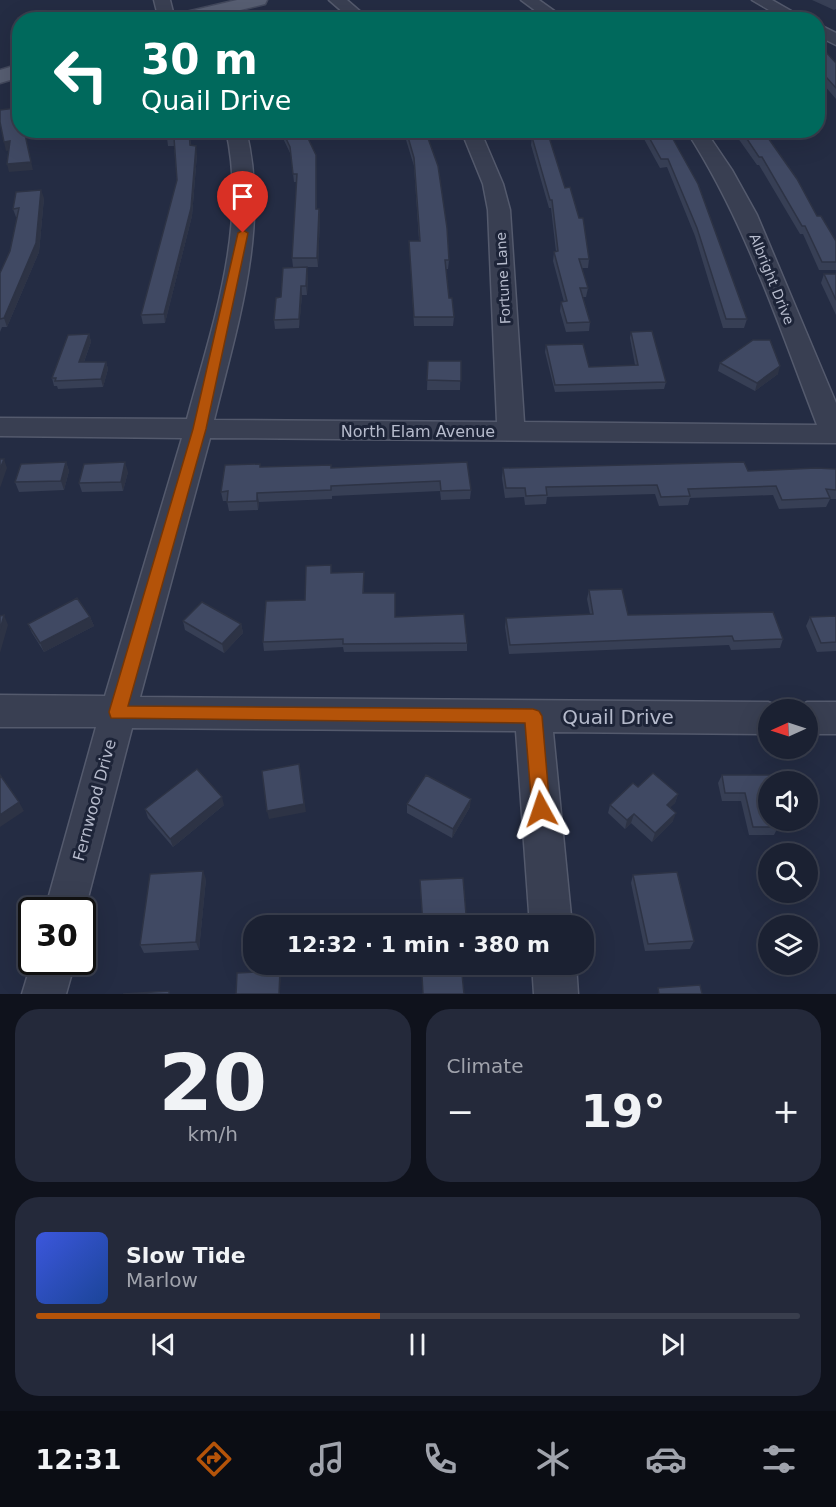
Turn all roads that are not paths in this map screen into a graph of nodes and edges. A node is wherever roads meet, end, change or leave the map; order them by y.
1 (259, 0) edge
2 (337, 0) edge
3 (529, 0) edge
4 (760, 0) edge
5 (209, 12) edge
6 (352, 12) edge
7 (547, 12) edge
8 (783, 12) edge
9 (238, 138) edge
10 (473, 138) edge
11 (700, 138) edge
12 (0, 427) edge
13 (200, 429) junction
14 (512, 431) junction
15 (835, 434) edge
16 (0, 711) edge
17 (117, 712) junction
18 (533, 716) junction
19 (758, 718) edge
20 (818, 718) edge
21 (836, 718) edge
22 (69, 897) edge
23 (550, 915) edge
24 (50, 975) edge
25 (555, 975) edge
26 (45, 994) edge
27 (556, 994) edge

1 - 5 main road
2 - 6 street
3 - 7 street
4 - 8 street
9 - 13 street, Fernwood Drive
10 - 14 street, Fortune Lane
11 - 15 street, Albright Drive
12 - 13 street, North Elam Avenue
13 - 14 street, North Elam Avenue
13 - 17 street, Fernwood Drive
14 - 15 street, North Elam Avenue
16 - 17 street, Quail Drive
17 - 18 street, Quail Drive
17 - 22 street, Fernwood Drive
18 - 19 street, Quail Drive
18 - 23 street
20 - 21 street
24 - 26 street
25 - 27 street

